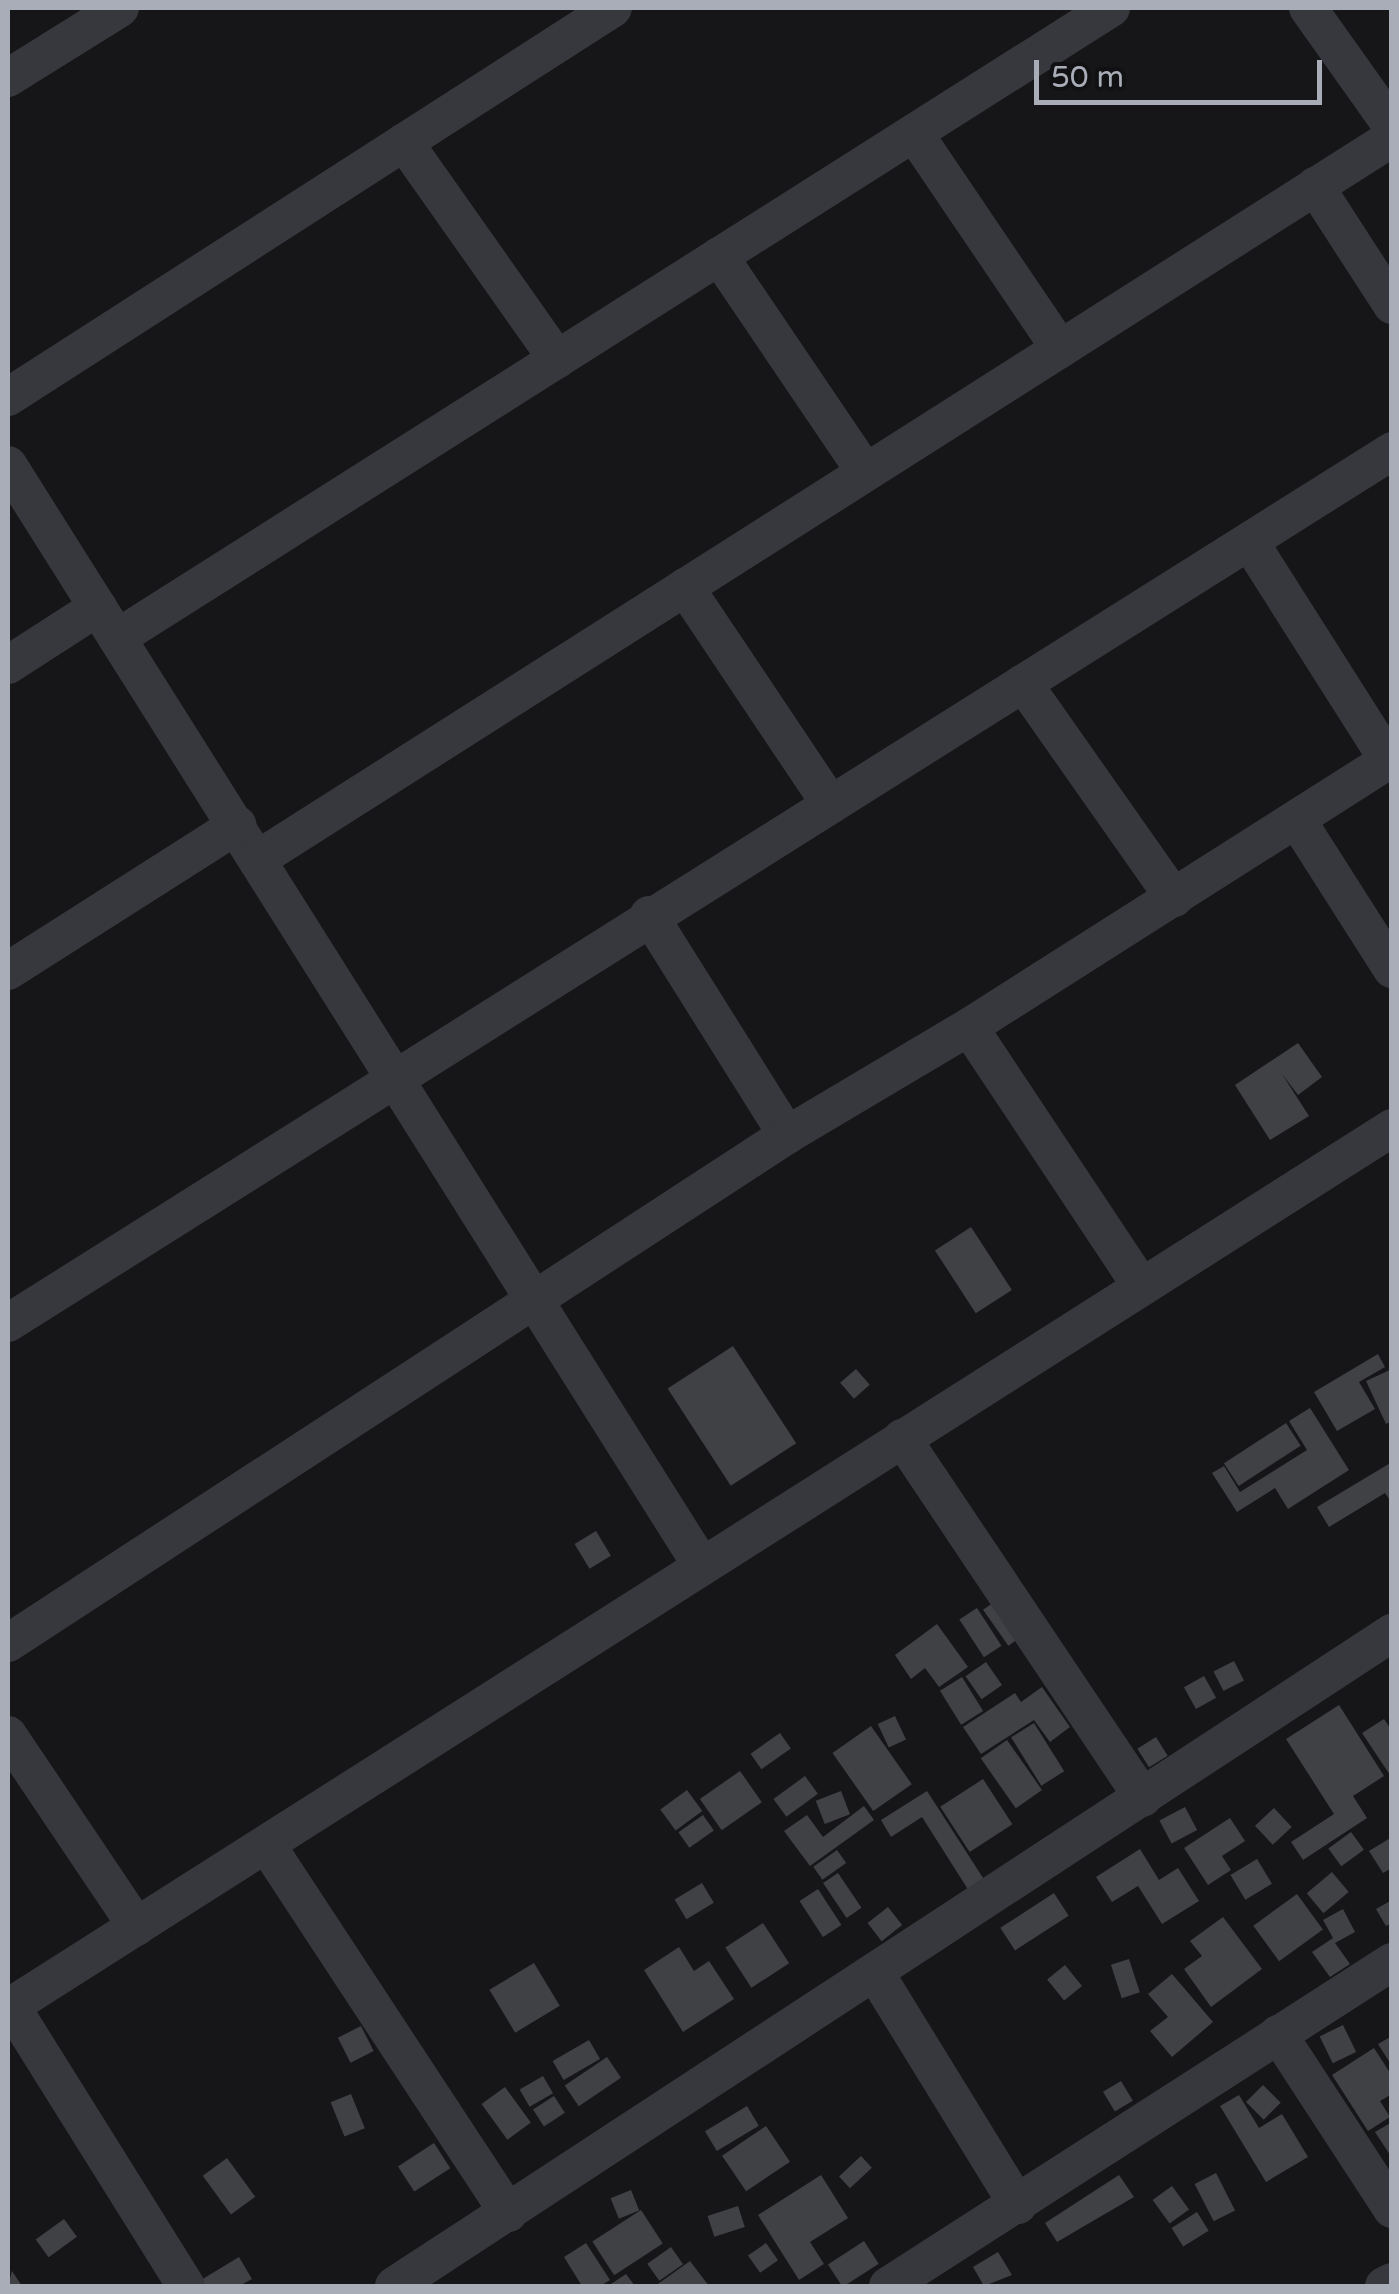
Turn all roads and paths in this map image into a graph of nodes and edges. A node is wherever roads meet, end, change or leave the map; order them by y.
1 (120, 8) edge
2 (1111, 8) edge
3 (1308, 8) edge
4 (593, 13) edge
5 (8, 78) edge
6 (1392, 126) edge
7 (914, 133) junction
8 (1392, 138) edge
9 (404, 142) junction
10 (1315, 186) junction
11 (719, 256) junction
12 (1392, 305) edge
13 (1060, 349) junction
14 (557, 359) junction
15 (8, 396) edge
16 (1392, 451) edge
17 (8, 465) edge
18 (865, 472) junction
19 (1251, 544) junction
20 (685, 588) junction
21 (108, 623) junction
22 (8, 665) edge
23 (1023, 683) junction
24 (1390, 759) edge
25 (831, 805) junction
26 (1297, 820) junction
27 (237, 825) junction
28 (258, 859) junction
29 (1174, 898) junction
30 (649, 915) junction
31 (1392, 969) edge
32 (8, 972) edge
33 (969, 1027) junction
34 (398, 1080) junction
35 (1392, 1128) edge
36 (787, 1135) junction
37 (1142, 1288) junction
38 (539, 1302) junction
39 (8, 1323) edge
40 (902, 1438) junction
41 (702, 1566) junction
42 (1392, 1634) edge
43 (8, 1643) edge
44 (8, 1734) edge
45 (1143, 1798) junction
46 (268, 1847) junction
47 (137, 1928) junction
48 (1392, 1962) edge
49 (877, 1976) junction
50 (9, 2007) edge
51 (1278, 2034) junction
52 (1018, 2205) junction
53 (1392, 2209) edge
54 (508, 2213) junction
55 (1392, 2282) edge
56 (186, 2286) edge
57 (394, 2286) edge
58 (888, 2286) edge
59 (1384, 2286) edge

1 - 5 street
2 - 7 street
3 - 6 street
4 - 9 street
7 - 11 street
7 - 13 street
8 - 10 street
9 - 14 street
9 - 15 street
10 - 12 street
10 - 13 street
11 - 14 street
11 - 18 street
13 - 18 street
14 - 21 street
16 - 19 street
17 - 21 street
18 - 20 street
19 - 23 street
19 - 24 street
20 - 25 street
20 - 28 street
21 - 22 street
21 - 27 street
23 - 25 street
23 - 29 street
24 - 26 street
25 - 30 street
26 - 29 street
26 - 31 street
27 - 28 street
27 - 32 street
28 - 34 street
29 - 33 street
30 - 34 street
30 - 36 street
33 - 36 street
33 - 37 street
34 - 38 street
34 - 39 street
35 - 37 street
36 - 38 street
37 - 40 street
38 - 41 street
38 - 43 street
40 - 41 street
40 - 45 street
41 - 46 street
42 - 45 street
44 - 47 street
45 - 49 street
46 - 47 street
46 - 54 street
47 - 50 street
48 - 51 street
49 - 52 street
49 - 54 street
50 - 56 street
51 - 52 street
51 - 53 street
52 - 58 street
54 - 57 street
55 - 59 street

